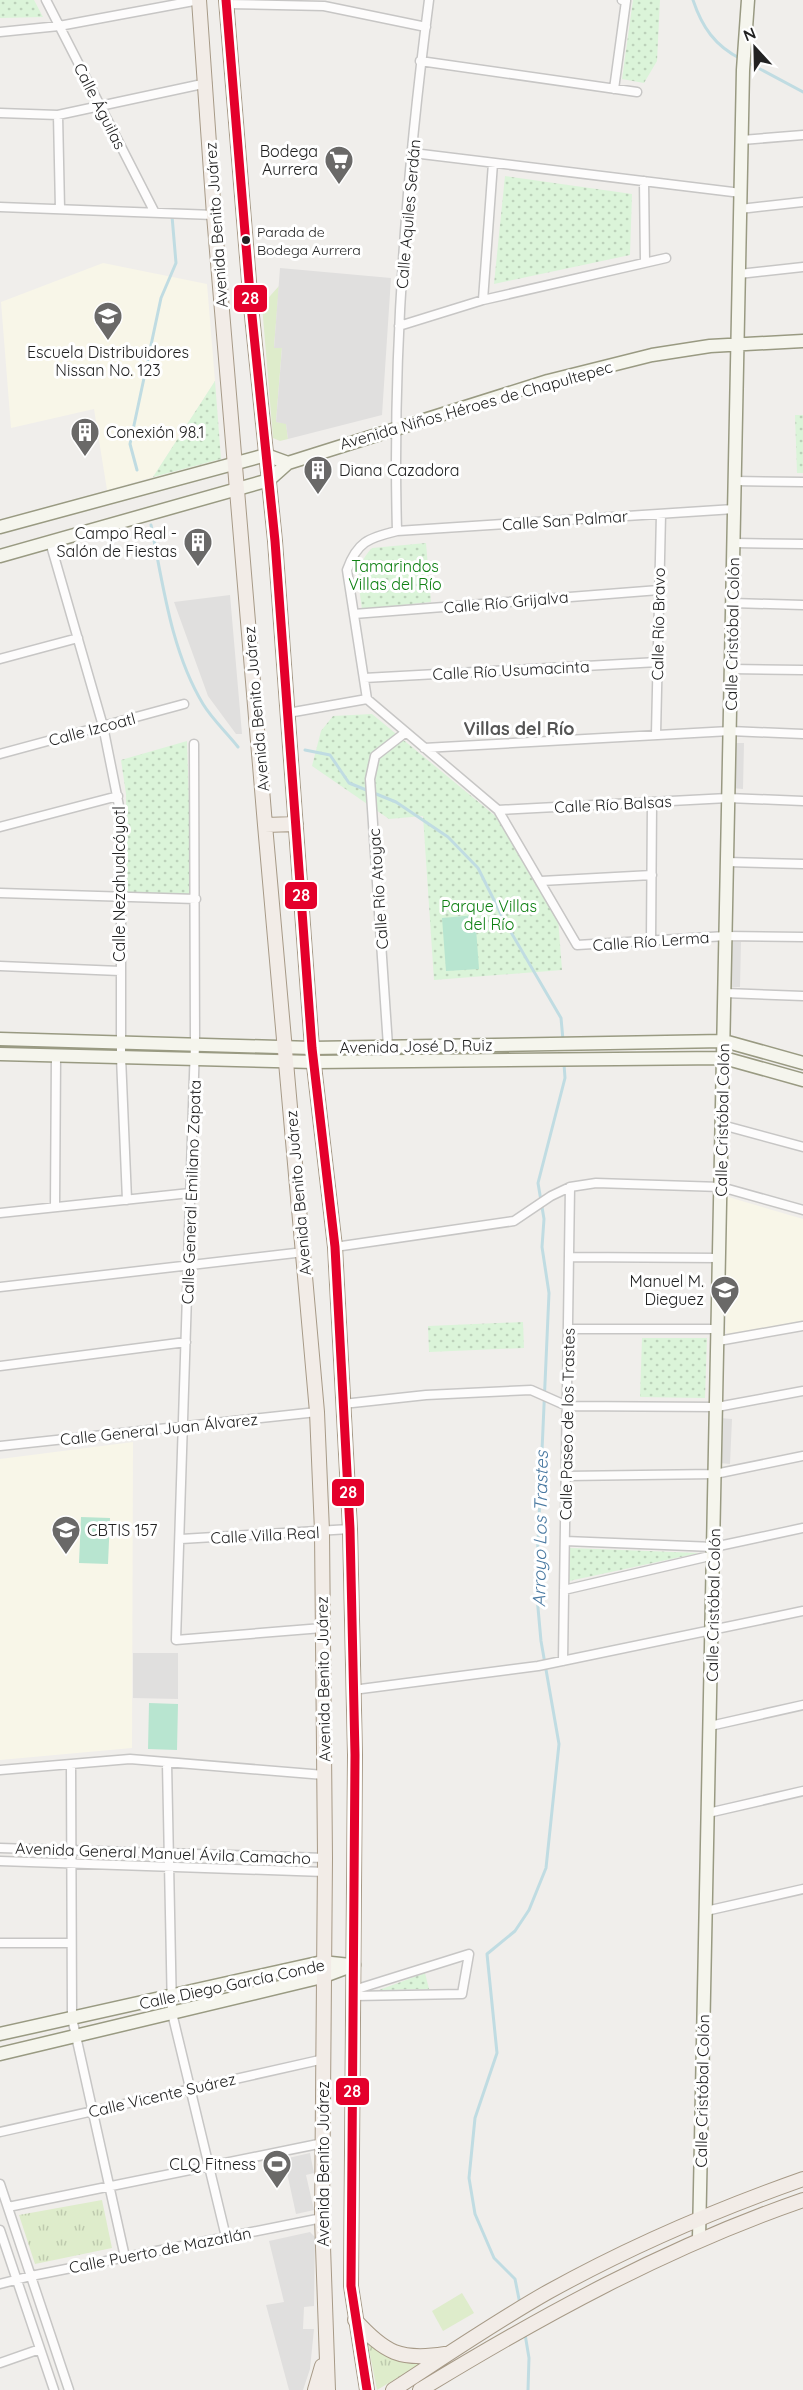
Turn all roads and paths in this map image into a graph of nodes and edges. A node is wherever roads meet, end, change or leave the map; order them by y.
1 (46, 0) edge
2 (199, 0) edge
3 (429, 0) edge
4 (622, 0) edge
5 (748, 0) edge
6 (227, 2) edge
7 (59, 26) junction
8 (426, 27) junction
9 (0, 32) edge
10 (420, 61) junction
11 (207, 83) junction
12 (614, 89) junction
13 (638, 92) dead end
14 (100, 106) junction
15 (0, 113) edge
16 (58, 115) junction
17 (803, 135) edge
18 (742, 140) junction
19 (413, 153) junction
20 (493, 163) junction
21 (644, 181) junction
22 (741, 193) junction
23 (803, 202) edge
24 (0, 207) edge
25 (60, 209) junction
26 (740, 209) junction
27 (154, 211) junction
28 (214, 215) junction
29 (666, 258) dead end
30 (645, 262) junction
31 (803, 267) edge
32 (739, 274) junction
33 (483, 300) junction
34 (399, 326) junction
35 (803, 341) edge
36 (738, 345) junction
37 (394, 428) junction
38 (266, 455) junction
39 (236, 463) junction
40 (288, 463) junction
41 (269, 480) junction
42 (735, 481) junction
43 (803, 482) edge
44 (238, 490) junction
45 (734, 509) junction
46 (661, 514) junction
47 (0, 527) edge
48 (397, 531) junction
49 (50, 542) junction
50 (734, 543) junction
51 (803, 544) edge
52 (0, 556) edge
53 (659, 590) junction
54 (733, 603) junction
55 (803, 604) edge
56 (354, 614) junction
57 (78, 638) junction
58 (0, 658) edge
59 (658, 662) junction
60 (731, 669) junction
61 (803, 670) edge
62 (364, 678) junction
63 (367, 699) junction
64 (184, 704) dead end
65 (288, 713) junction
66 (103, 726) junction
67 (730, 731) junction
68 (406, 732) junction
69 (656, 734) junction
70 (803, 734) edge
71 (194, 744) dead end
72 (424, 748) junction
73 (0, 754) edge
74 (118, 796) junction
75 (728, 798) junction
76 (803, 801) edge
77 (652, 802) junction
78 (498, 810) junction
79 (296, 824) junction
80 (265, 825) junction
81 (0, 827) edge
82 (727, 862) junction
83 (803, 864) edge
84 (652, 875) junction
85 (541, 881) junction
86 (0, 893) edge
87 (122, 897) junction
88 (196, 899) junction
89 (726, 936) junction
90 (803, 937) edge
91 (651, 941) junction
92 (0, 966) edge
93 (120, 971) junction
94 (725, 993) junction
95 (803, 996) edge
96 (0, 1039) edge
97 (724, 1041) junction
98 (121, 1042) junction
99 (195, 1044) junction
100 (388, 1046) junction
101 (286, 1047) junction
102 (0, 1054) edge
103 (313, 1055) junction
104 (56, 1056) junction
105 (121, 1057) junction
106 (724, 1058) junction
107 (194, 1059) junction
108 (286, 1061) junction
109 (389, 1061) junction
110 (803, 1063) edge
111 (803, 1080) edge
112 (722, 1125) junction
113 (803, 1147) edge
114 (570, 1187) junction
115 (721, 1187) junction
116 (190, 1193) junction
117 (126, 1200) junction
118 (55, 1207) junction
119 (803, 1210) edge
120 (0, 1213) edge
121 (335, 1247) junction
122 (304, 1252) junction
123 (569, 1257) junction
124 (720, 1258) junction
125 (188, 1264) junction
126 (0, 1287) edge
127 (803, 1326) edge
128 (568, 1329) junction
129 (718, 1335) junction
130 (186, 1342) junction
131 (0, 1366) edge
132 (803, 1391) edge
133 (343, 1404) junction
134 (567, 1406) junction
135 (717, 1407) junction
136 (317, 1412) junction
137 (184, 1426) junction
138 (0, 1446) edge
139 (803, 1456) edge
140 (715, 1474) junction
141 (566, 1476) junction
142 (803, 1528) edge
143 (350, 1530) junction
144 (322, 1531) junction
145 (180, 1539) junction
146 (565, 1541) junction
147 (714, 1551) junction
148 (564, 1590) junction
149 (803, 1611) edge
150 (322, 1628) junction
151 (712, 1630) junction
152 (560, 1661) junction
153 (353, 1690) junction
154 (803, 1705) edge
155 (710, 1726) junction
156 (167, 1763) junction
157 (71, 1764) junction
158 (0, 1770) edge
159 (324, 1775) junction
160 (803, 1791) edge
161 (708, 1813) junction
162 (0, 1848) edge
163 (71, 1850) junction
164 (168, 1853) junction
165 (325, 1858) junction
166 (0, 1861) edge
167 (71, 1863) junction
168 (168, 1867) junction
169 (324, 1872) junction
170 (803, 1889) edge
171 (706, 1911) junction
172 (0, 1943) edge
173 (71, 1943) junction
174 (322, 1962) junction
175 (354, 1965) junction
176 (322, 1977) junction
177 (354, 1993) junction
178 (171, 1996) junction
179 (172, 2013) junction
180 (72, 2018) junction
181 (0, 2034) edge
182 (74, 2036) junction
183 (0, 2054) edge
184 (324, 2059) junction
185 (191, 2089) junction
186 (92, 2111) junction
187 (0, 2132) edge
188 (323, 2143) junction
189 (209, 2166) junction
190 (803, 2179) edge
191 (0, 2184) edge
192 (109, 2187) junction
193 (803, 2200) edge
194 (8, 2207) junction
195 (322, 2218) junction
196 (700, 2219) junction
197 (0, 2230) edge
198 (226, 2237) junction
199 (699, 2239) junction
200 (125, 2257) junction
201 (31, 2276) junction
202 (17, 2279) junction
203 (0, 2284) edge
204 (45, 2318) junction
205 (355, 2320) junction
206 (31, 2322) junction
207 (40, 2349) junction
208 (450, 2353) junction
209 (325, 2358) junction
210 (0, 2363) edge
211 (54, 2390) edge
212 (69, 2390) edge
213 (315, 2390) edge
214 (328, 2390) edge
215 (367, 2390) edge
216 (393, 2390) edge
217 (421, 2390) edge

1 - 7 street, Calle Águilas
2 - 7 street
2 - 11 main road, Avenida Benito Juárez
3 - 8 street, Calle Aquiles Serdán
4 - 12 street
5 - 18 street, Calle Cristóbal Colón
6 - 8 street
6 - 38 main road, Avenida Benito Juárez
7 - 9 street
7 - 14 street, Calle Águilas
8 - 10 street, Calle Aquiles Serdán
10 - 12 street
10 - 19 street, Calle Aquiles Serdán
11 - 14 street
11 - 28 main road, Avenida Benito Juárez
12 - 13 street
14 - 16 street
14 - 27 street, Calle Águilas
15 - 16 street
16 - 25 street
17 - 18 street
18 - 22 street, Calle Cristóbal Colón
19 - 20 street
19 - 34 street, Calle Aquiles Serdán
20 - 21 street
20 - 33 street
21 - 22 street
21 - 30 street
22 - 26 street, Calle Cristóbal Colón
23 - 26 street
24 - 25 street
25 - 27 street
26 - 32 street, Calle Cristóbal Colón
27 - 28 street
28 - 39 main road, Avenida Benito Juárez
29 - 30 street
30 - 33 street
31 - 32 street
32 - 36 street, Calle Cristóbal Colón
33 - 34 street
34 - 37 street, Calle Aquiles Serdán
35 - 36 street, Avenida Niños Héroes de Chapultepec
36 - 37 street, Avenida Niños Héroes de Chapultepec
36 - 42 street, Calle Cristóbal Colón
37 - 40 street, Avenida Niños Héroes de Chapultepec
37 - 48 street, Calle Aquiles Serdán
38 - 39 street
38 - 40 street
38 - 41 main road, Avenida Benito Juárez
39 - 44 main road, Avenida Benito Juárez
39 - 47 street
40 - 41 street, Avenida Niños Héroes de Chapultepec
41 - 44 street, Avenida Niños Héroes de Chapultepec
41 - 65 main road, Avenida Benito Juárez
42 - 43 street
42 - 45 street, Calle Cristóbal Colón
44 - 49 street, Avenida Niños Héroes de Chapultepec
44 - 80 main road, Avenida Benito Juárez
45 - 46 street, Calle San Palmar
45 - 50 street, Calle Cristóbal Colón
46 - 48 street, Calle San Palmar
46 - 53 street, Calle Río Bravo
48 - 56 street, Calle San Palmar
49 - 52 street, Avenida Niños Héroes de Chapultepec
49 - 57 street, Calle Nezahualcóyotl
50 - 51 street
50 - 54 street, Calle Cristóbal Colón
53 - 56 street, Calle Río Grijalva
53 - 59 street, Calle Río Bravo
54 - 55 street
54 - 60 street, Calle Cristóbal Colón
56 - 62 street, Calle San Palmar
57 - 58 street
57 - 66 street, Calle Nezahualcóyotl
59 - 62 street, Calle Río Usumacinta
59 - 69 street, Calle Río Bravo
60 - 61 street
60 - 67 street, Calle Cristóbal Colón
62 - 63 street, Calle San Palmar
63 - 65 street
63 - 68 street
64 - 66 street, Calle Izcoatl
65 - 79 main road, Avenida Benito Juárez
66 - 73 street, Calle Izcoatl
66 - 74 street, Calle Nezahualcóyotl
67 - 69 street
67 - 70 street
67 - 75 street, Calle Cristóbal Colón
68 - 72 street
68 - 100 street, Calle Río Atoyac
69 - 72 street
71 - 88 street, Calle General Emiliano Zapata
72 - 78 street
74 - 81 street
74 - 87 street, Calle Nezahualcóyotl
75 - 76 street, Calle Río Balsas
75 - 77 street, Calle Río Balsas
75 - 82 street, Calle Cristóbal Colón
77 - 78 street, Calle Río Balsas
77 - 84 street
78 - 85 street
79 - 80 main road
79 - 103 main road, Avenida Benito Juárez
80 - 101 main road, Avenida Benito Juárez
82 - 83 street
82 - 89 street, Calle Cristóbal Colón
84 - 85 street
84 - 91 street
85 - 91 street, Calle Río Lerma
86 - 87 street
87 - 88 street
87 - 93 street, Calle Nezahualcóyotl
88 - 99 street, Calle General Emiliano Zapata
89 - 90 street, Calle Río Lerma
89 - 91 street, Calle Río Lerma
89 - 94 street, Calle Cristóbal Colón
92 - 93 street
93 - 98 street, Calle Nezahualcóyotl
94 - 95 street
94 - 97 street, Calle Cristóbal Colón
96 - 98 street, Avenida José D. Ruiz
97 - 100 street, Avenida José D. Ruiz
97 - 106 street, Calle Cristóbal Colón
97 - 110 street, Avenida José D. Ruiz
98 - 99 street, Avenida José D. Ruiz
98 - 105 street, Calle Nezahualcóyotl
99 - 101 street, Avenida José D. Ruiz
99 - 107 street, Calle General Emiliano Zapata
100 - 103 street, Avenida José D. Ruiz
100 - 109 street, Calle Río Atoyac
101 - 103 street, Avenida José D. Ruiz
101 - 108 main road, Avenida Benito Juárez
102 - 104 street, Avenida José D. Ruiz
103 - 108 street, Avenida José D. Ruiz
103 - 109 street, Avenida José D. Ruiz
103 - 121 main road, Avenida Benito Juárez
104 - 105 street, Avenida José D. Ruiz
104 - 118 street
105 - 107 street, Avenida José D. Ruiz
105 - 117 street, Calle Nezahualcóyotl
106 - 109 street, Avenida José D. Ruiz
106 - 111 street, Avenida José D. Ruiz
106 - 112 street, Calle Cristóbal Colón
107 - 108 street, Avenida José D. Ruiz
107 - 116 street, Calle General Emiliano Zapata
108 - 122 main road, Avenida Benito Juárez
112 - 113 street
112 - 115 street, Calle Cristóbal Colón
114 - 115 street
114 - 121 street
114 - 123 street, Calle Paseo de los Trastes
115 - 119 street
115 - 124 street, Calle Cristóbal Colón
116 - 117 street
116 - 125 street, Calle General Emiliano Zapata
117 - 118 street
118 - 120 street
121 - 133 main road, Avenida Benito Juárez
122 - 125 street
122 - 136 main road, Avenida Benito Juárez
123 - 124 street
123 - 128 street, Calle Paseo de los Trastes
124 - 129 street, Calle Cristóbal Colón
125 - 126 street
125 - 130 street, Calle General Emiliano Zapata
127 - 129 street
128 - 129 street
128 - 134 street, Calle Paseo de los Trastes
129 - 135 street, Calle Cristóbal Colón
130 - 131 street
130 - 137 street, Calle General Emiliano Zapata
132 - 135 street
133 - 134 street
133 - 143 main road, Avenida Benito Juárez
134 - 135 street
134 - 141 street, Calle Paseo de los Trastes
135 - 140 street, Calle Cristóbal Colón
136 - 137 street, Calle General Juan Álvarez
136 - 144 main road, Avenida Benito Juárez
137 - 138 street, Calle General Juan Álvarez
137 - 145 street, Calle General Emiliano Zapata
139 - 140 street
140 - 141 street
140 - 147 street, Calle Cristóbal Colón
141 - 146 street, Calle Paseo de los Trastes
142 - 147 street
143 - 144 street, Calle Villa Real
143 - 153 main road, Avenida Benito Juárez
144 - 145 street, Calle Villa Real
144 - 150 main road, Avenida Benito Juárez
145 - 150 street, Calle General Emiliano Zapata
146 - 147 street
146 - 148 street, Calle Paseo de los Trastes
147 - 148 street
147 - 151 street, Calle Cristóbal Colón
148 - 152 street, Calle Paseo de los Trastes
149 - 151 street
150 - 159 main road, Avenida Benito Juárez
151 - 152 street
151 - 155 street, Calle Cristóbal Colón
152 - 153 street
153 - 175 main road, Avenida Benito Juárez
154 - 155 street
155 - 161 street, Calle Cristóbal Colón
156 - 157 street
156 - 159 street
156 - 164 street
157 - 158 street
157 - 163 street
159 - 165 main road, Avenida Benito Juárez
160 - 161 street
161 - 171 street, Calle Cristóbal Colón
162 - 163 street, Avenida General Manuel Ávila Camacho
163 - 164 street, Avenida General Manuel Ávila Camacho
163 - 167 street
164 - 165 street, Avenida General Manuel Ávila Camacho
164 - 168 street
165 - 169 main road, Avenida Benito Juárez
166 - 167 street, Avenida General Manuel Ávila Camacho
167 - 168 street, Avenida General Manuel Ávila Camacho
167 - 173 street
168 - 169 street, Avenida General Manuel Ávila Camacho
168 - 178 street
169 - 174 main road, Avenida Benito Juárez
170 - 171 street
171 - 196 street, Calle Cristóbal Colón
172 - 173 street
173 - 180 street
174 - 175 street, Calle Diego García Conde
174 - 176 main road, Avenida Benito Juárez
174 - 178 street, Calle Diego García Conde
175 - 176 street, Calle Diego García Conde
175 - 177 main road, Avenida Benito Juárez
176 - 179 street, Calle Diego García Conde
176 - 184 main road, Avenida Benito Juárez
177 - 177 street
177 - 205 main road, Avenida Benito Juárez
178 - 179 street
178 - 180 street, Calle Diego García Conde
179 - 182 street, Calle Diego García Conde
179 - 185 street
180 - 181 street, Calle Diego García Conde
180 - 182 street
182 - 183 street, Calle Diego García Conde
182 - 186 street
184 - 185 street, Calle Vicente Suárez
184 - 188 main road, Avenida Benito Juárez
185 - 186 street, Calle Vicente Suárez
185 - 189 street
186 - 187 street, Calle Vicente Suárez
186 - 192 street
188 - 189 street
188 - 195 main road, Avenida Benito Juárez
189 - 192 street
189 - 198 street
190 - 196 main road
191 - 194 street
192 - 194 street
192 - 200 street
193 - 199 main road
194 - 201 street
195 - 198 street, Calle Puerto de Mazatlán
195 - 209 main road, Avenida Benito Juárez
196 - 199 street, Calle Cristóbal Colón
196 - 208 main road
197 - 202 street
198 - 200 street, Calle Puerto de Mazatlán
199 - 217 main road
200 - 201 street, Calle Puerto de Mazatlán
201 - 202 street, Calle Puerto de Mazatlán
201 - 204 street
202 - 203 street, Calle Puerto de Mazatlán
202 - 206 street
204 - 206 street
204 - 212 street
205 - 208 main road
205 - 215 main road, Avenida Benito Juárez
206 - 207 street
207 - 210 street
207 - 211 street
208 - 216 main road
209 - 213 main road
209 - 214 main road, Avenida Benito Juárez

